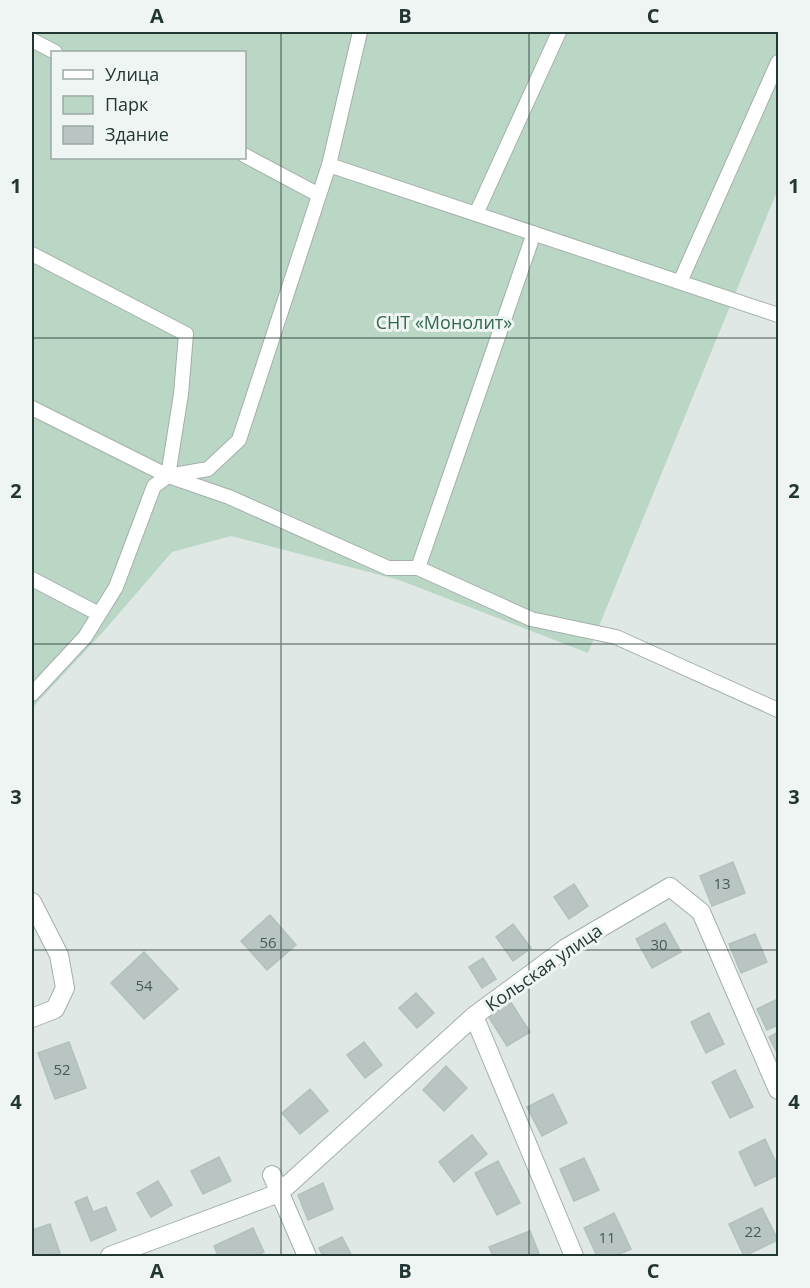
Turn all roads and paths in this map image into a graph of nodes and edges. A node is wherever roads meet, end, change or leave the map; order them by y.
1 (360, 32) edge
2 (559, 32) edge
3 (32, 40) edge
4 (53, 51) edge
5 (778, 62) edge
6 (246, 155) edge
7 (329, 165) junction
8 (319, 195) junction
9 (476, 214) junction
10 (534, 233) junction
11 (32, 254) edge
12 (680, 282) junction
13 (778, 315) edge
14 (32, 408) edge
15 (168, 476) junction
16 (418, 568) junction
17 (32, 579) edge
18 (99, 614) junction
19 (32, 694) edge
20 (778, 710) edge
21 (32, 902) edge
22 (474, 1016) junction
23 (32, 1018) edge
24 (778, 1090) edge
25 (272, 1175) dead end
26 (279, 1193) junction
27 (110, 1257) edge
28 (307, 1257) edge
29 (574, 1257) edge

1 - 7 lane
2 - 9 lane
3 - 4 lane
5 - 12 lane
6 - 8 lane
7 - 8 lane
7 - 9 lane
8 - 15 lane
9 - 10 lane
10 - 12 lane
10 - 16 lane
11 - 15 lane
12 - 13 lane
14 - 15 lane
15 - 16 lane
15 - 18 lane
16 - 20 lane
17 - 18 lane
18 - 19 lane
21 - 23 street
22 - 24 street, Кольская улица
22 - 26 street, Кольская улица
22 - 29 street
25 - 26 street
26 - 27 street
26 - 28 street

